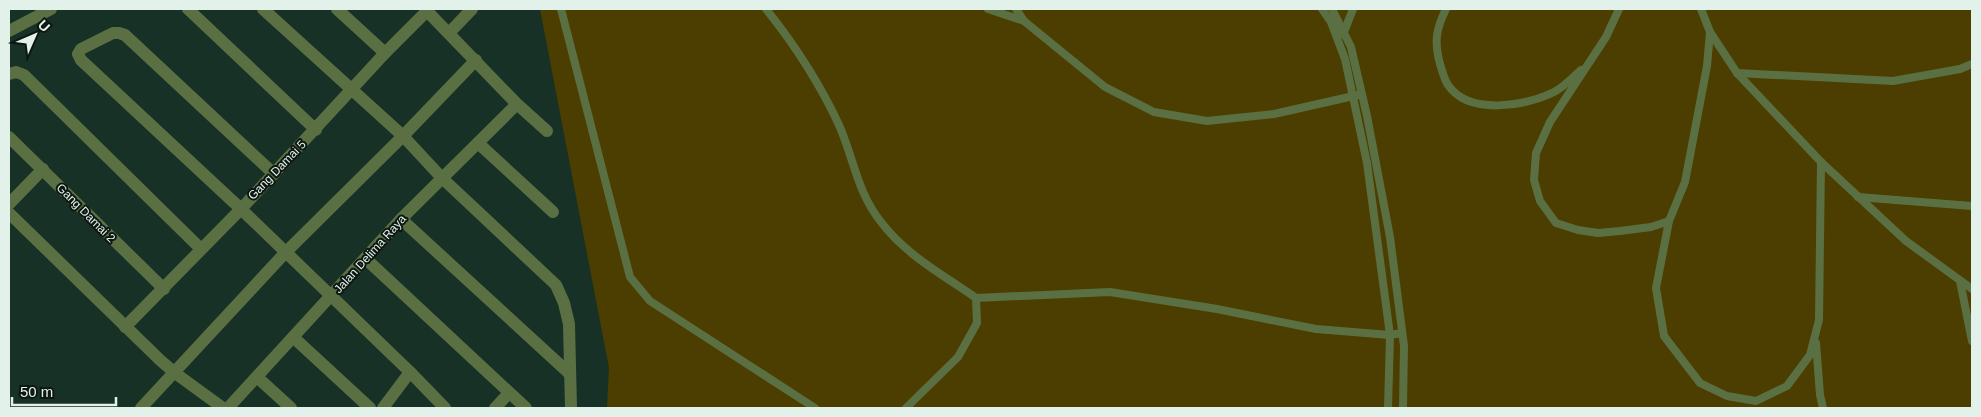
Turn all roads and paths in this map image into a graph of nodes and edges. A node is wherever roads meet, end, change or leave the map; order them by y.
1 (51, 9) edge
2 (188, 9) edge
3 (263, 9) edge
4 (337, 9) edge
5 (472, 9) edge
6 (561, 9) edge
7 (766, 9) edge
8 (988, 9) edge
9 (1016, 9) edge
10 (1322, 9) edge
11 (1332, 9) edge
12 (1353, 9) edge
13 (1446, 9) edge
14 (1619, 9) edge
15 (1700, 9) edge
16 (426, 10) edge
17 (1024, 21) junction
18 (9, 30) edge
19 (1344, 32) junction
20 (1710, 32) junction
21 (449, 33) junction
22 (1337, 37) junction
23 (385, 53) junction
24 (476, 60) junction
25 (1588, 64) junction
26 (1972, 64) edge
27 (1737, 72) junction
28 (9, 74) edge
29 (351, 90) junction
30 (1362, 94) junction
31 (1353, 96) junction
32 (517, 104) junction
33 (316, 130) junction
34 (547, 131) dead end
35 (403, 136) junction
36 (9, 137) edge
37 (478, 143) junction
38 (1821, 162) junction
39 (43, 169) junction
40 (274, 174) junction
41 (442, 178) junction
42 (1858, 197) junction
43 (9, 204) edge
44 (1972, 206) edge
45 (241, 209) junction
46 (553, 212) dead end
47 (9, 213) edge
48 (401, 219) junction
49 (1669, 220) junction
50 (201, 248) junction
51 (285, 253) junction
52 (366, 259) junction
53 (1960, 280) junction
54 (164, 289) junction
55 (1972, 289) edge
56 (332, 296) junction
57 (976, 298) junction
58 (125, 327) junction
59 (1402, 333) junction
60 (1390, 335) junction
61 (294, 337) junction
62 (1816, 338) junction
63 (1972, 341) edge
64 (410, 372) junction
65 (175, 373) junction
66 (570, 374) junction
67 (257, 378) junction
68 (510, 393) junction
69 (141, 408) edge
70 (223, 408) edge
71 (228, 408) edge
72 (291, 408) edge
73 (370, 408) edge
74 (383, 408) edge
75 (445, 408) edge
76 (495, 408) edge
77 (526, 408) edge
78 (571, 408) edge
79 (815, 408) edge
80 (906, 408) edge
81 (1388, 408) edge
82 (1403, 408) edge
83 (1823, 408) edge

1 - 18 street
2 - 33 street
3 - 29 street
4 - 23 street
5 - 21 street
6 - 79 lane
7 - 57 lane
8 - 17 lane
9 - 17 lane
10 - 22 lane
11 - 19 lane
12 - 19 lane
13 - 25 lane
14 - 25 lane
15 - 20 lane
16 - 21 street
16 - 23 street, Gang Damai 5
17 - 31 lane
19 - 22 lane
19 - 30 lane
20 - 27 lane
20 - 49 lane
21 - 24 street
22 - 31 lane
23 - 29 street, Gang Damai 5
24 - 32 street
24 - 35 street
25 - 49 lane
26 - 27 lane
27 - 38 lane
28 - 50 street
29 - 33 street, Gang Damai 5
29 - 35 street
30 - 31 lane
30 - 59 lane
31 - 60 lane
32 - 34 street
32 - 37 street, Jalan Delima Raya
33 - 40 street, Gang Damai 5
35 - 41 street
35 - 51 street
36 - 39 street, Gang Damai 2
37 - 41 street, Jalan Delima Raya
37 - 46 street
38 - 42 lane
38 - 62 lane
39 - 43 street
39 - 54 street, Gang Damai 2
40 - 45 street, Gang Damai 5
40 - 45 street
41 - 48 street, Jalan Delima Raya
41 - 66 street
42 - 44 lane
42 - 53 lane
45 - 50 street, Gang Damai 5
45 - 51 street
47 - 58 street
48 - 52 street, Jalan Delima Raya
48 - 66 street
49 - 62 lane
50 - 54 street, Gang Damai 5
51 - 56 street
51 - 65 street
52 - 56 street, Jalan Delima Raya
52 - 68 street
53 - 55 lane
53 - 63 lane
54 - 58 street, Gang Damai 5
56 - 61 street, Jalan Delima Raya
56 - 64 street
57 - 60 lane
57 - 80 lane
58 - 65 street
59 - 60 lane
59 - 82 lane
60 - 81 lane
61 - 67 street, Jalan Delima Raya
61 - 73 street
62 - 83 lane
64 - 74 street
64 - 75 street
65 - 69 street
65 - 70 street
66 - 78 street
67 - 71 street, Jalan Delima Raya
67 - 72 street
68 - 76 street
68 - 77 street

